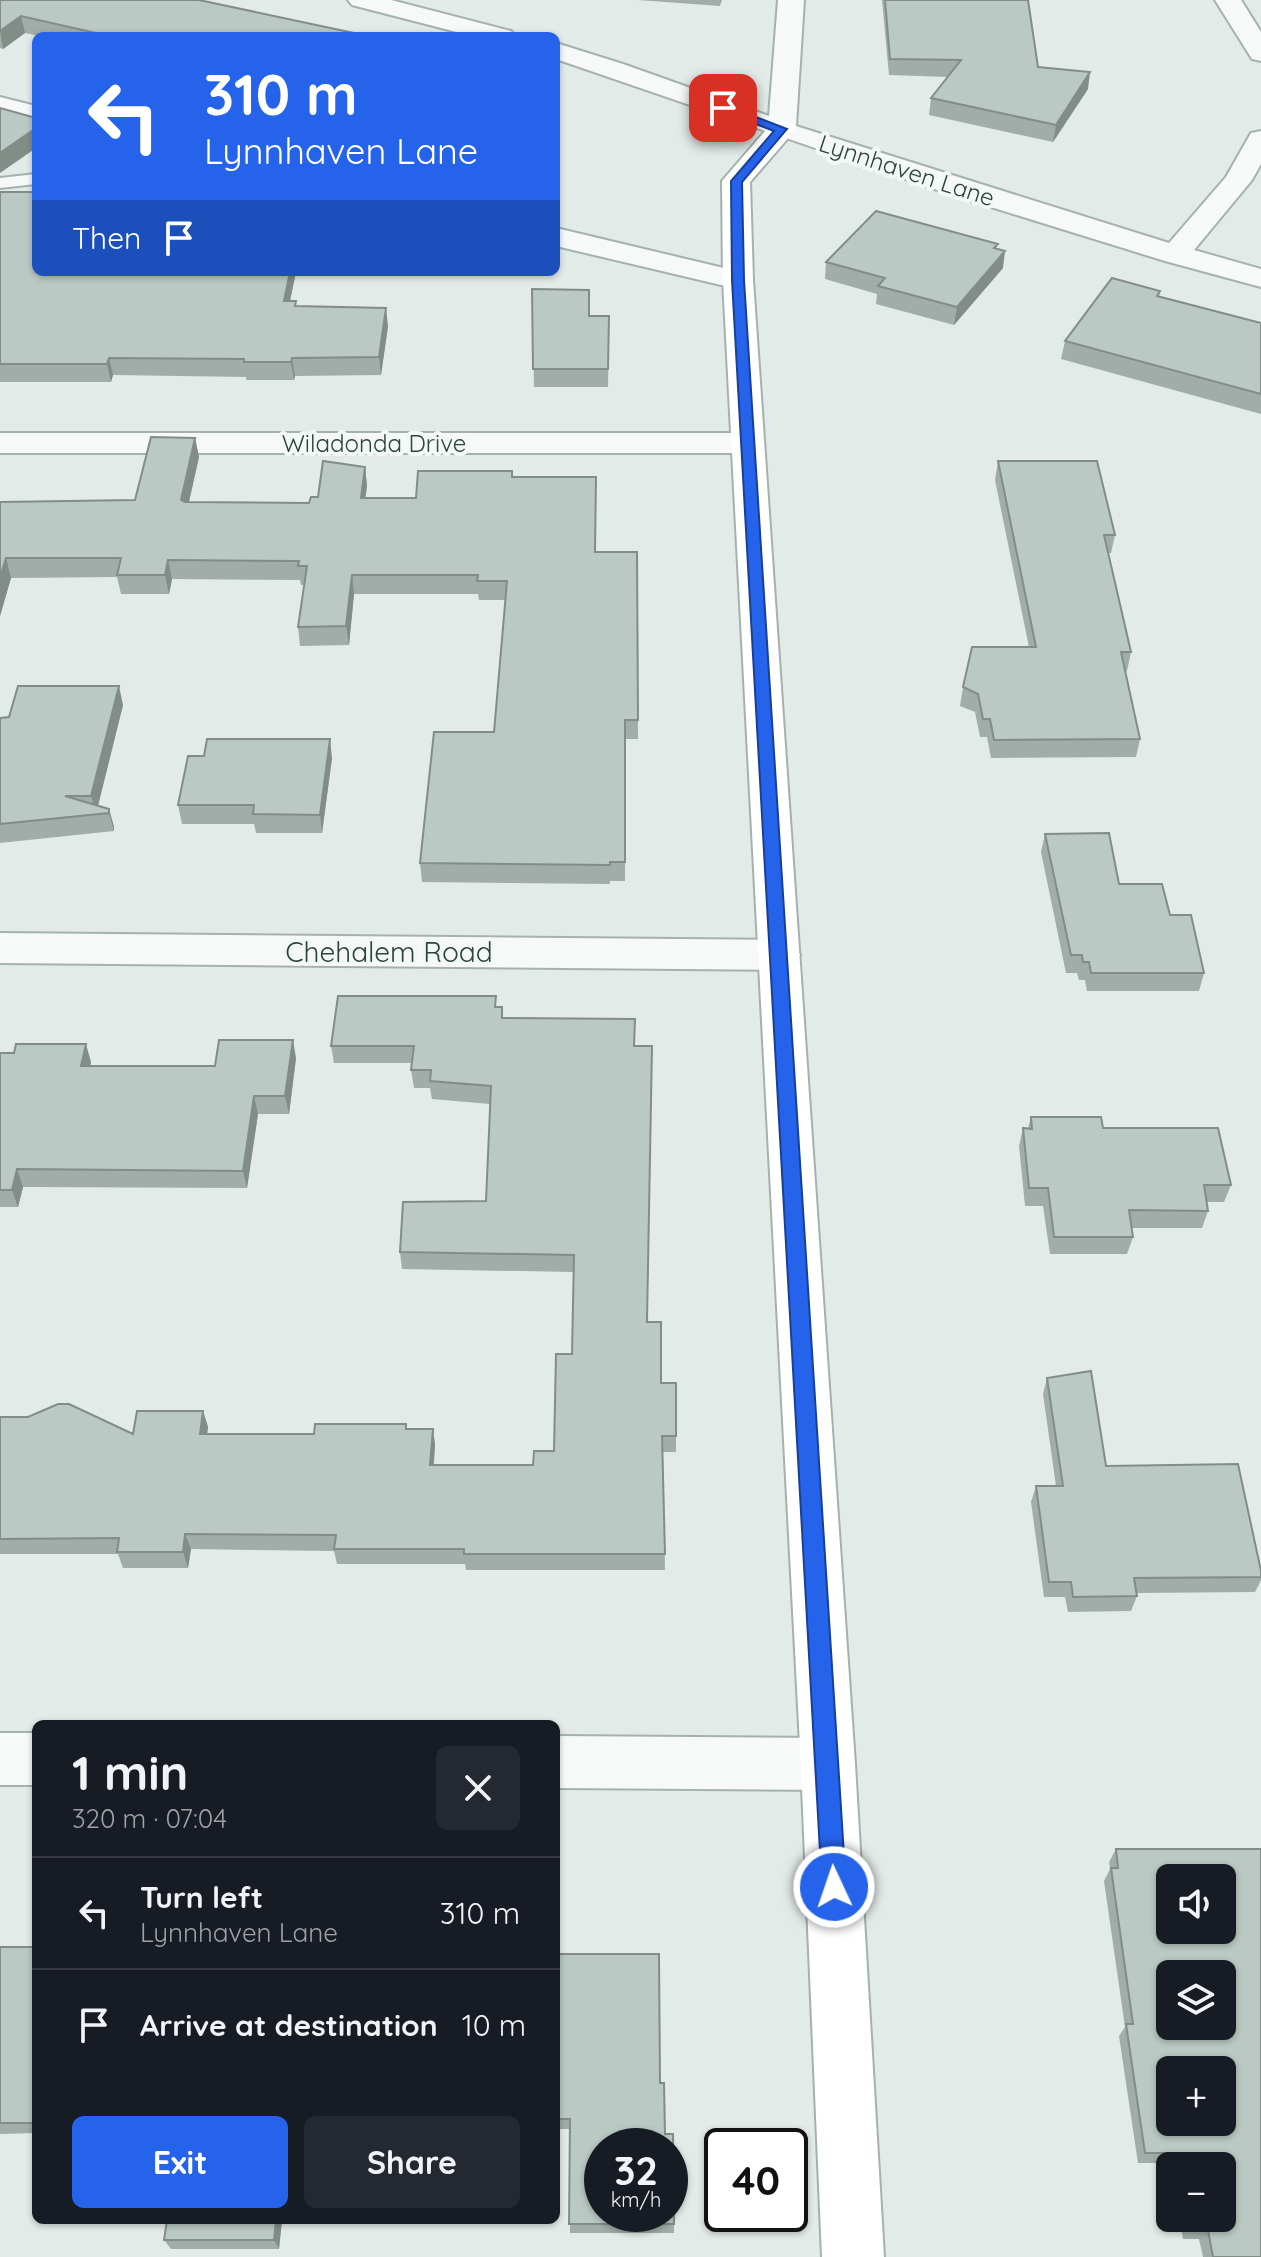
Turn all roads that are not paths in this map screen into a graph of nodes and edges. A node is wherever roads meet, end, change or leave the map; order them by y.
1 (361, 0) edge
2 (791, 0) edge
3 (1228, 0) edge
4 (486, 32) edge
5 (560, 52) edge
6 (1261, 53) edge
7 (0, 105) edge
8 (32, 113) edge
9 (782, 129) junction
10 (1261, 139) edge
11 (32, 179) edge
12 (0, 183) edge
13 (560, 238) edge
14 (1175, 255) junction
15 (1261, 278) edge
16 (738, 280) junction
17 (0, 443) edge
18 (748, 443) junction
19 (0, 948) edge
20 (779, 955) junction
21 (0, 1759) edge
22 (32, 1759) edge
23 (560, 1762) edge
24 (828, 1764) junction
25 (853, 2257) edge

1 - 4 street
2 - 9 street
3 - 6 street
5 - 9 street, Lynnhaven Lane
7 - 8 street
9 - 14 street, Lynnhaven Lane
9 - 16 street
10 - 14 street
11 - 12 lane
13 - 16 street
14 - 15 street, Lynnhaven Lane
16 - 18 street
17 - 18 street, Wiladonda Drive
18 - 20 street
19 - 20 street, Chehalem Road
20 - 24 street
21 - 22 street
23 - 24 street
24 - 25 street

